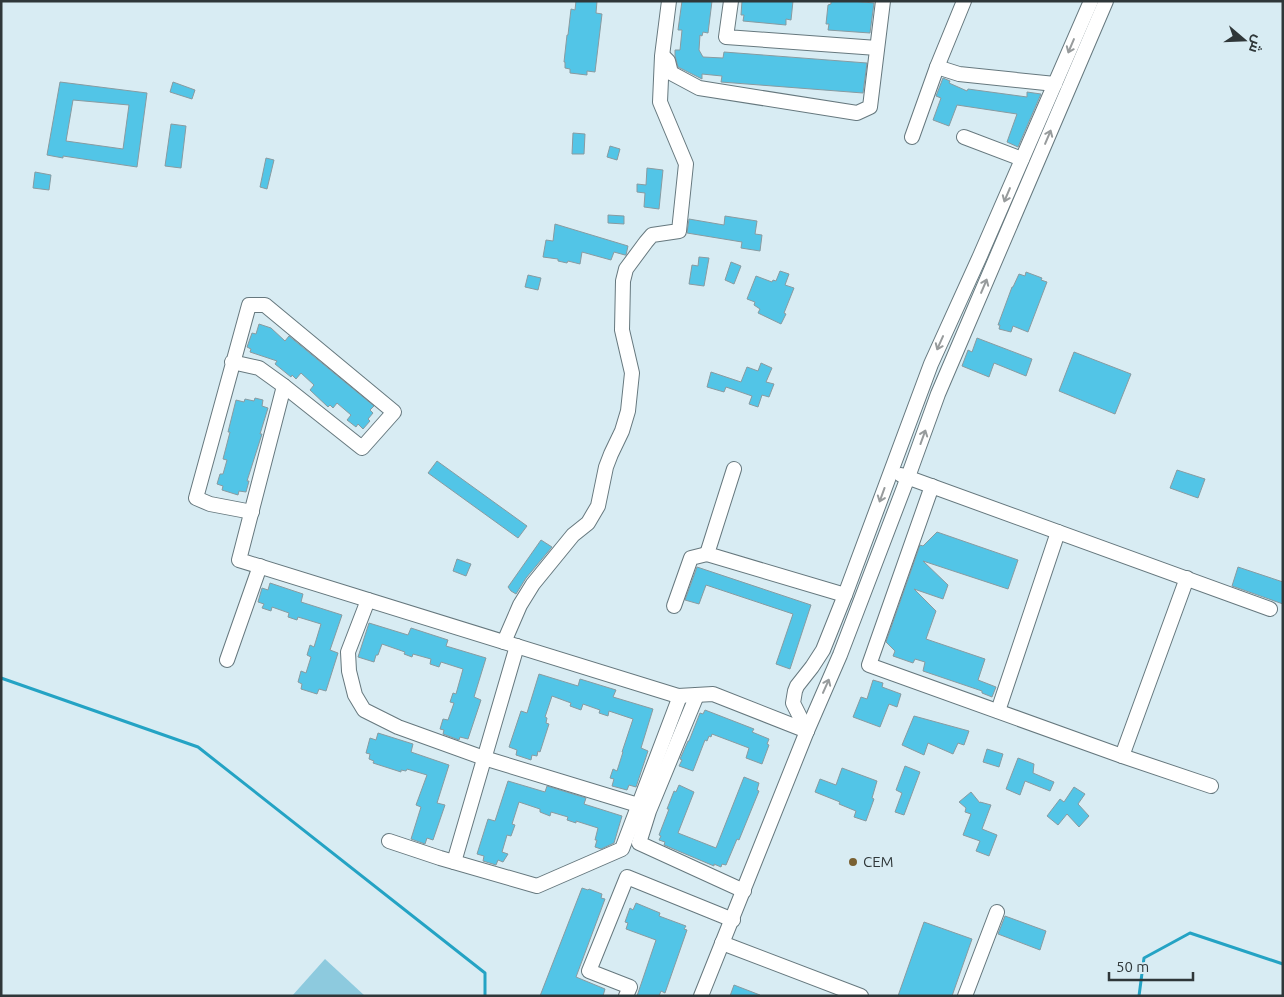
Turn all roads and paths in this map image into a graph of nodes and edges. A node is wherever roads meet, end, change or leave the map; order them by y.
1 (669, 1) edge
2 (731, 1) edge
3 (882, 1) edge
4 (964, 1) edge
5 (1090, 1) edge
6 (1106, 1) edge
7 (877, 48) junction
8 (662, 56) junction
9 (937, 66) junction
10 (1055, 84) junction
11 (912, 137) dead end
12 (964, 137) dead end
13 (1022, 158) junction
14 (232, 362) junction
15 (284, 386) junction
16 (734, 469) dead end
17 (891, 471) junction
18 (908, 477) junction
19 (932, 486) junction
20 (252, 512) junction
21 (1058, 532) junction
22 (707, 554) junction
23 (260, 566) junction
24 (1187, 578) junction
25 (845, 595) junction
26 (368, 600) junction
27 (674, 606) dead end
28 (1270, 609) dead end
29 (511, 644) junction
30 (227, 660) dead end
31 (697, 695) junction
32 (680, 696) junction
33 (998, 711) junction
34 (807, 731) junction
35 (1122, 756) junction
36 (484, 758) junction
37 (1211, 786) dead end
38 (638, 805) junction
39 (389, 840) dead end
40 (454, 862) junction
41 (744, 891) junction
42 (997, 912) dead end
43 (732, 920) junction
44 (722, 943) junction
45 (626, 996) edge
46 (701, 996) edge
47 (861, 996) edge
48 (965, 996) edge

1 - 8 street
2 - 7 street
3 - 7 street
4 - 9 street
5 -> 10 street
18 -> 6 street
7 - 8 street
8 - 29 street
9 - 10 street
9 - 11 street
10 - 13 street
12 - 13 street
13 -> 17 street
14 - 15 street
14 - 15 street
14 - 20 street
15 - 20 street
16 - 22 street
17 - 18 street
17 -> 25 street
18 - 19 street
34 -> 18 street
19 - 21 street
19 - 33 street
20 - 23 street
21 - 24 street
21 - 33 street
22 - 25 street
22 - 27 street
23 - 26 street
23 - 30 street
24 - 28 street
24 - 35 street
25 - 34 street
26 - 29 street
26 - 36 street
29 - 32 street
29 - 36 street
31 - 32 street
31 - 34 street
31 - 41 street
32 - 38 street
33 - 35 street
34 - 41 street
35 - 37 street
36 - 38 street
36 - 40 street
38 - 40 street
39 - 40 street
41 - 43 street
42 - 48 street
43 - 44 street
43 - 45 street
44 - 46 street
44 - 47 street

